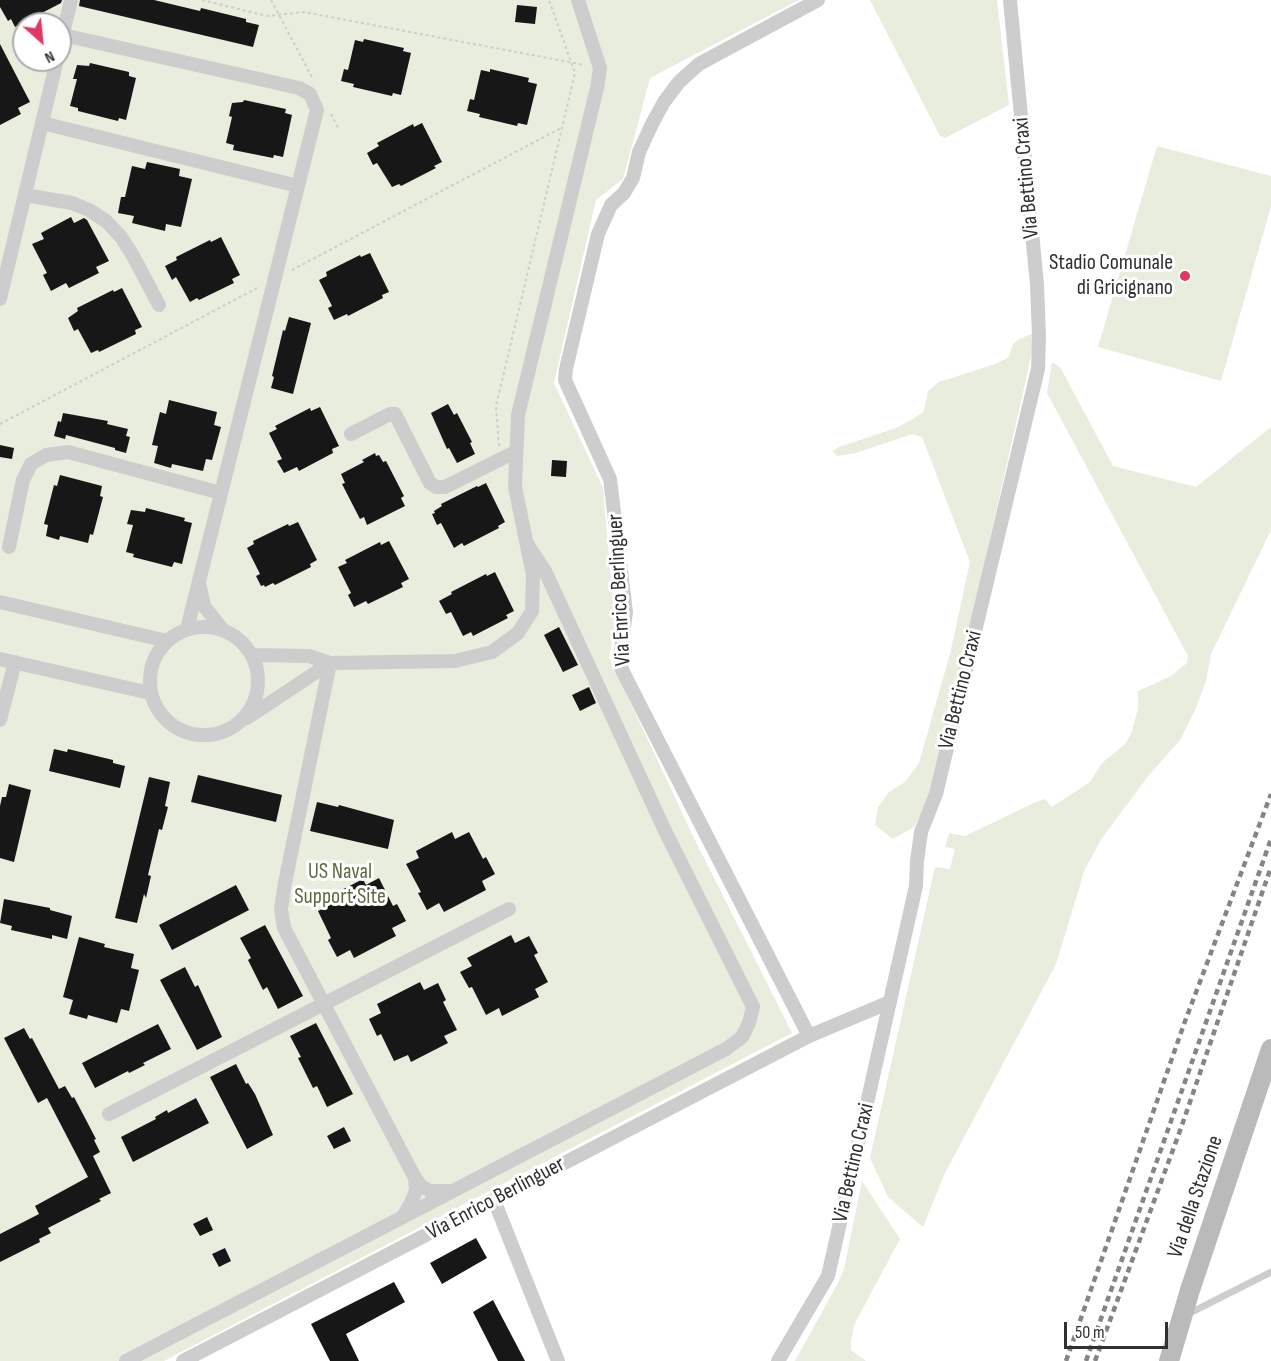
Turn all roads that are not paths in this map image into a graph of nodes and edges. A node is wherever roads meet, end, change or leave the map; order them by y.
1 (578, 0) edge
2 (818, 0) edge
3 (1010, 0) edge
4 (72, 43) edge
5 (54, 72) edge
6 (42, 123) junction
7 (298, 186) junction
8 (25, 195) junction
9 (0, 299) edge
10 (159, 305) dead end
11 (351, 434) dead end
12 (516, 452) junction
13 (221, 493) junction
14 (526, 542) junction
15 (9, 547) dead end
16 (199, 581) junction
17 (0, 602) edge
18 (187, 629) junction
19 (223, 630) junction
20 (166, 641) junction
21 (252, 656) junction
22 (0, 659) edge
23 (15, 662) junction
24 (330, 663) junction
25 (150, 693) junction
26 (0, 720) edge
27 (234, 727) junction
28 (509, 909) dead end
29 (890, 1002) junction
30 (324, 1004) junction
31 (809, 1036) junction
32 (1271, 1049) edge
33 (109, 1114) dead end
34 (415, 1178) junction
35 (454, 1191) junction
36 (494, 1200) junction
37 (402, 1219) junction
38 (1271, 1272) edge
39 (1182, 1317) junction
40 (126, 1361) edge
41 (183, 1361) edge
42 (558, 1361) edge
43 (778, 1361) edge
44 (1169, 1361) edge

1 - 12 street
2 - 31 street, Via Enrico Berlinguer
3 - 29 street, Via Bettino Craxi
4 - 7 street
5 - 6 street
6 - 7 street
6 - 8 street
7 - 13 street
8 - 9 street
8 - 10 street
11 - 12 street
12 - 14 street
13 - 15 street
13 - 16 street
14 - 24 street
14 - 35 street
16 - 18 street
16 - 19 street
17 - 20 street
18 - 19 street
18 - 20 street
19 - 21 street
20 - 25 street
21 - 24 street
21 - 27 street
22 - 23 street
23 - 25 street
23 - 26 street
24 - 27 street
24 - 30 street
25 - 27 street
28 - 30 street
29 - 31 street, Via Enrico Berlinguer
29 - 43 street, Via Bettino Craxi
30 - 33 street
30 - 34 street
31 - 36 street, Via Enrico Berlinguer
32 - 39 street, Via della Stazione
34 - 35 street
34 - 37 street
35 - 37 street
36 - 41 street, Via Enrico Berlinguer
36 - 42 street
37 - 40 street
38 - 39 lane
39 - 44 street, Via della Stazione

